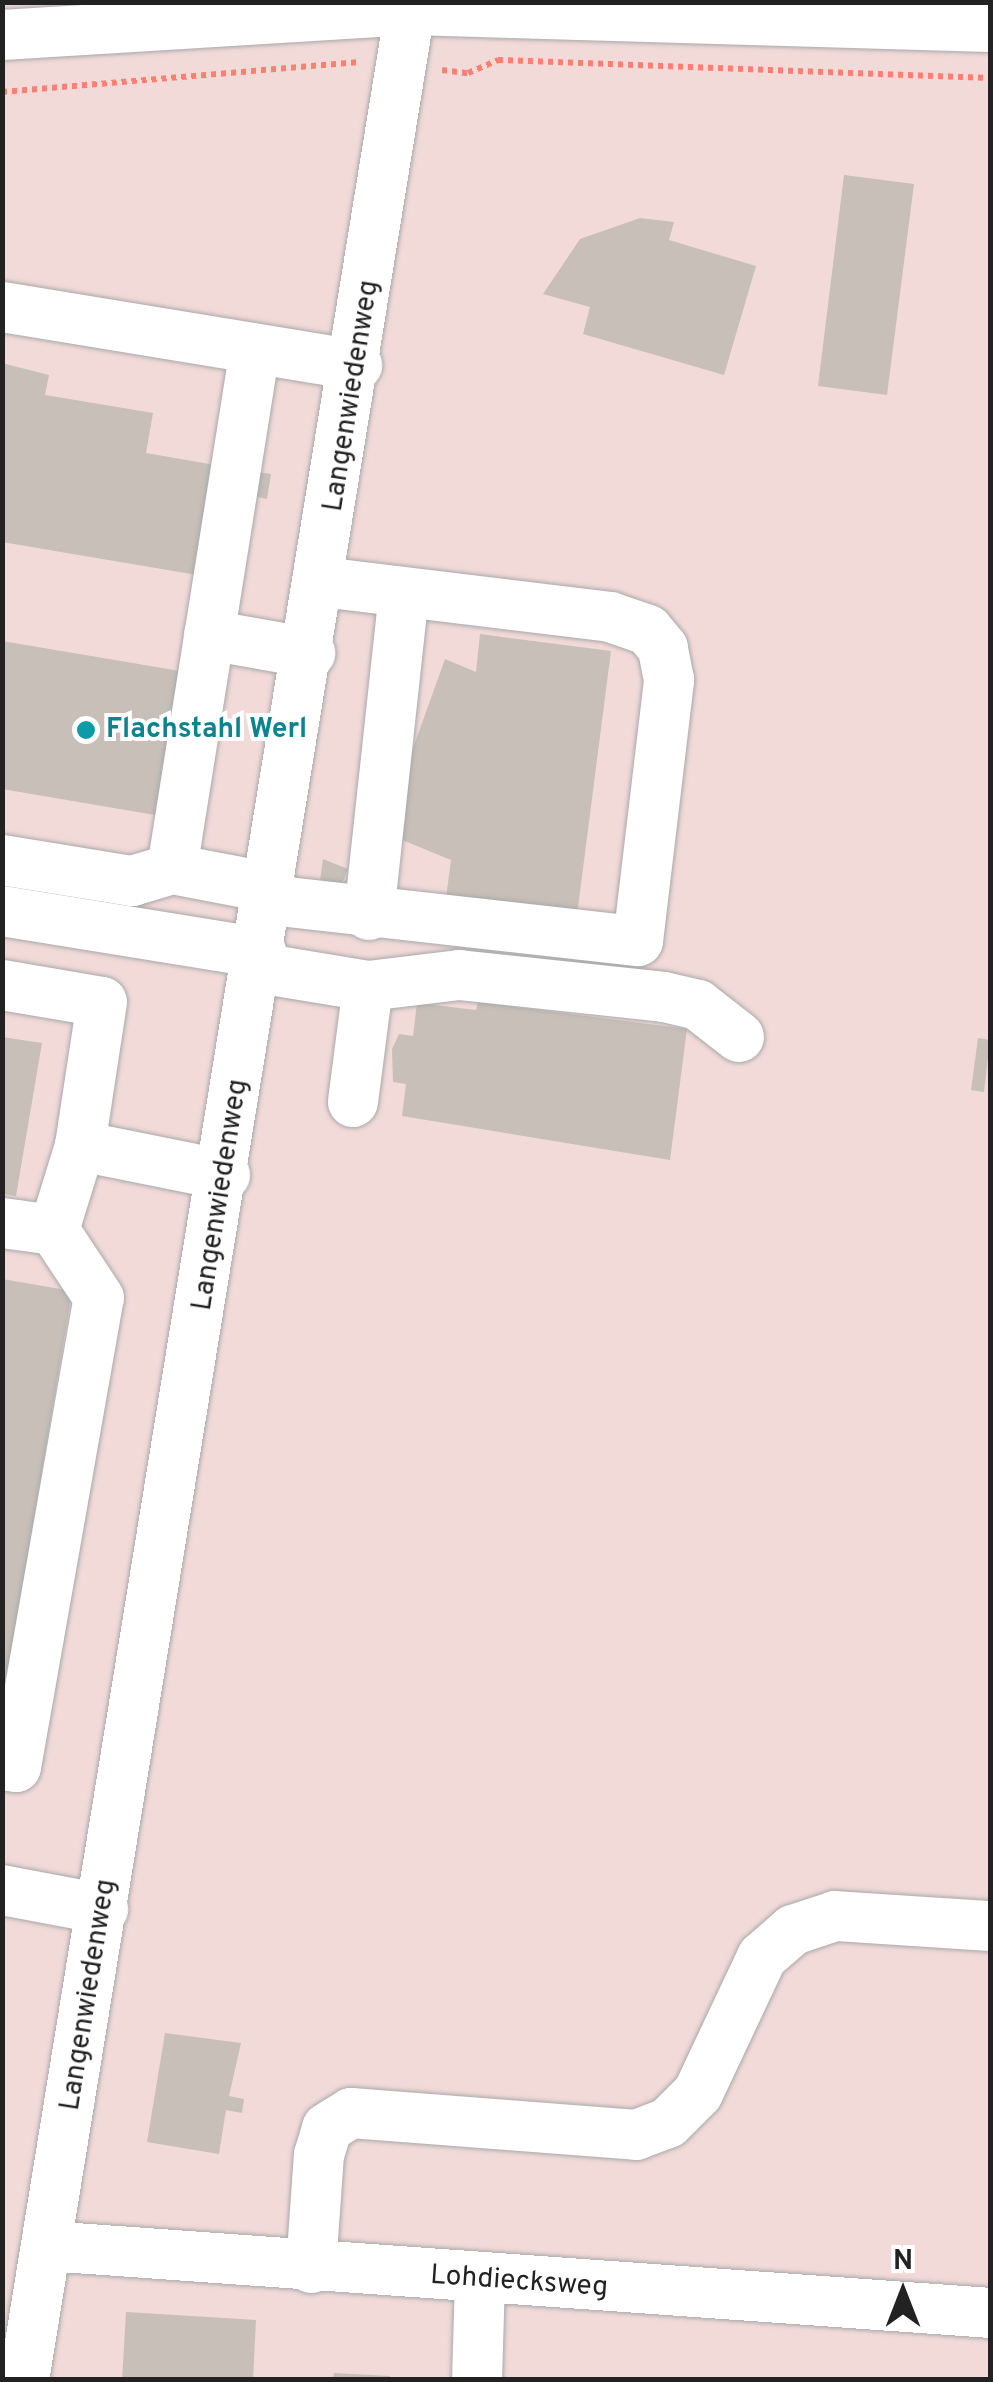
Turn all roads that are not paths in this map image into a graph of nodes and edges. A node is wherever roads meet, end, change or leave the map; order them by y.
1 (410, 10) junction
2 (990, 28) edge
3 (2, 36) edge
4 (2, 307) edge
5 (255, 349) junction
6 (357, 365) junction
7 (322, 582) junction
8 (404, 592) junction
9 (209, 635) junction
10 (310, 653) junction
11 (2, 860) edge
12 (172, 869) junction
13 (271, 894) junction
14 (2, 911) edge
15 (370, 915) junction
16 (260, 960) junction
17 (2, 986) edge
18 (368, 986) junction
19 (739, 1037) dead end
20 (353, 1102) dead end
21 (80, 1146) junction
22 (225, 1175) junction
23 (2, 1223) edge
24 (54, 1230) junction
25 (2, 1765) edge
26 (2, 1890) edge
27 (103, 1909) junction
28 (990, 1926) edge
29 (48, 2246) junction
30 (311, 2268) junction
31 (480, 2280) junction
32 (990, 2313) edge
33 (20, 2349) edge
34 (478, 2380) edge

1 - 2 street
1 - 3 street
1 - 6 street, Langenwiedenweg
4 - 5 street
5 - 6 street
5 - 9 street
6 - 7 street, Langenwiedenweg
7 - 8 street
7 - 10 street, Langenwiedenweg
8 - 15 street
8 - 15 street
9 - 10 street
9 - 12 street
10 - 13 street, Langenwiedenweg
11 - 12 street
12 - 13 street
13 - 15 street
13 - 16 street, Langenwiedenweg
14 - 16 street
16 - 18 street
16 - 22 street, Langenwiedenweg
17 - 21 street
18 - 19 street
18 - 20 street
21 - 22 street
21 - 24 street
22 - 27 street, Langenwiedenweg
23 - 24 street
24 - 25 street
26 - 27 street
27 - 29 street, Langenwiedenweg
28 - 30 street
29 - 30 street, Lohdiecksweg
29 - 33 street, Langenwiedenweg
30 - 31 street, Lohdiecksweg
31 - 32 street, Lohdiecksweg
31 - 34 street

